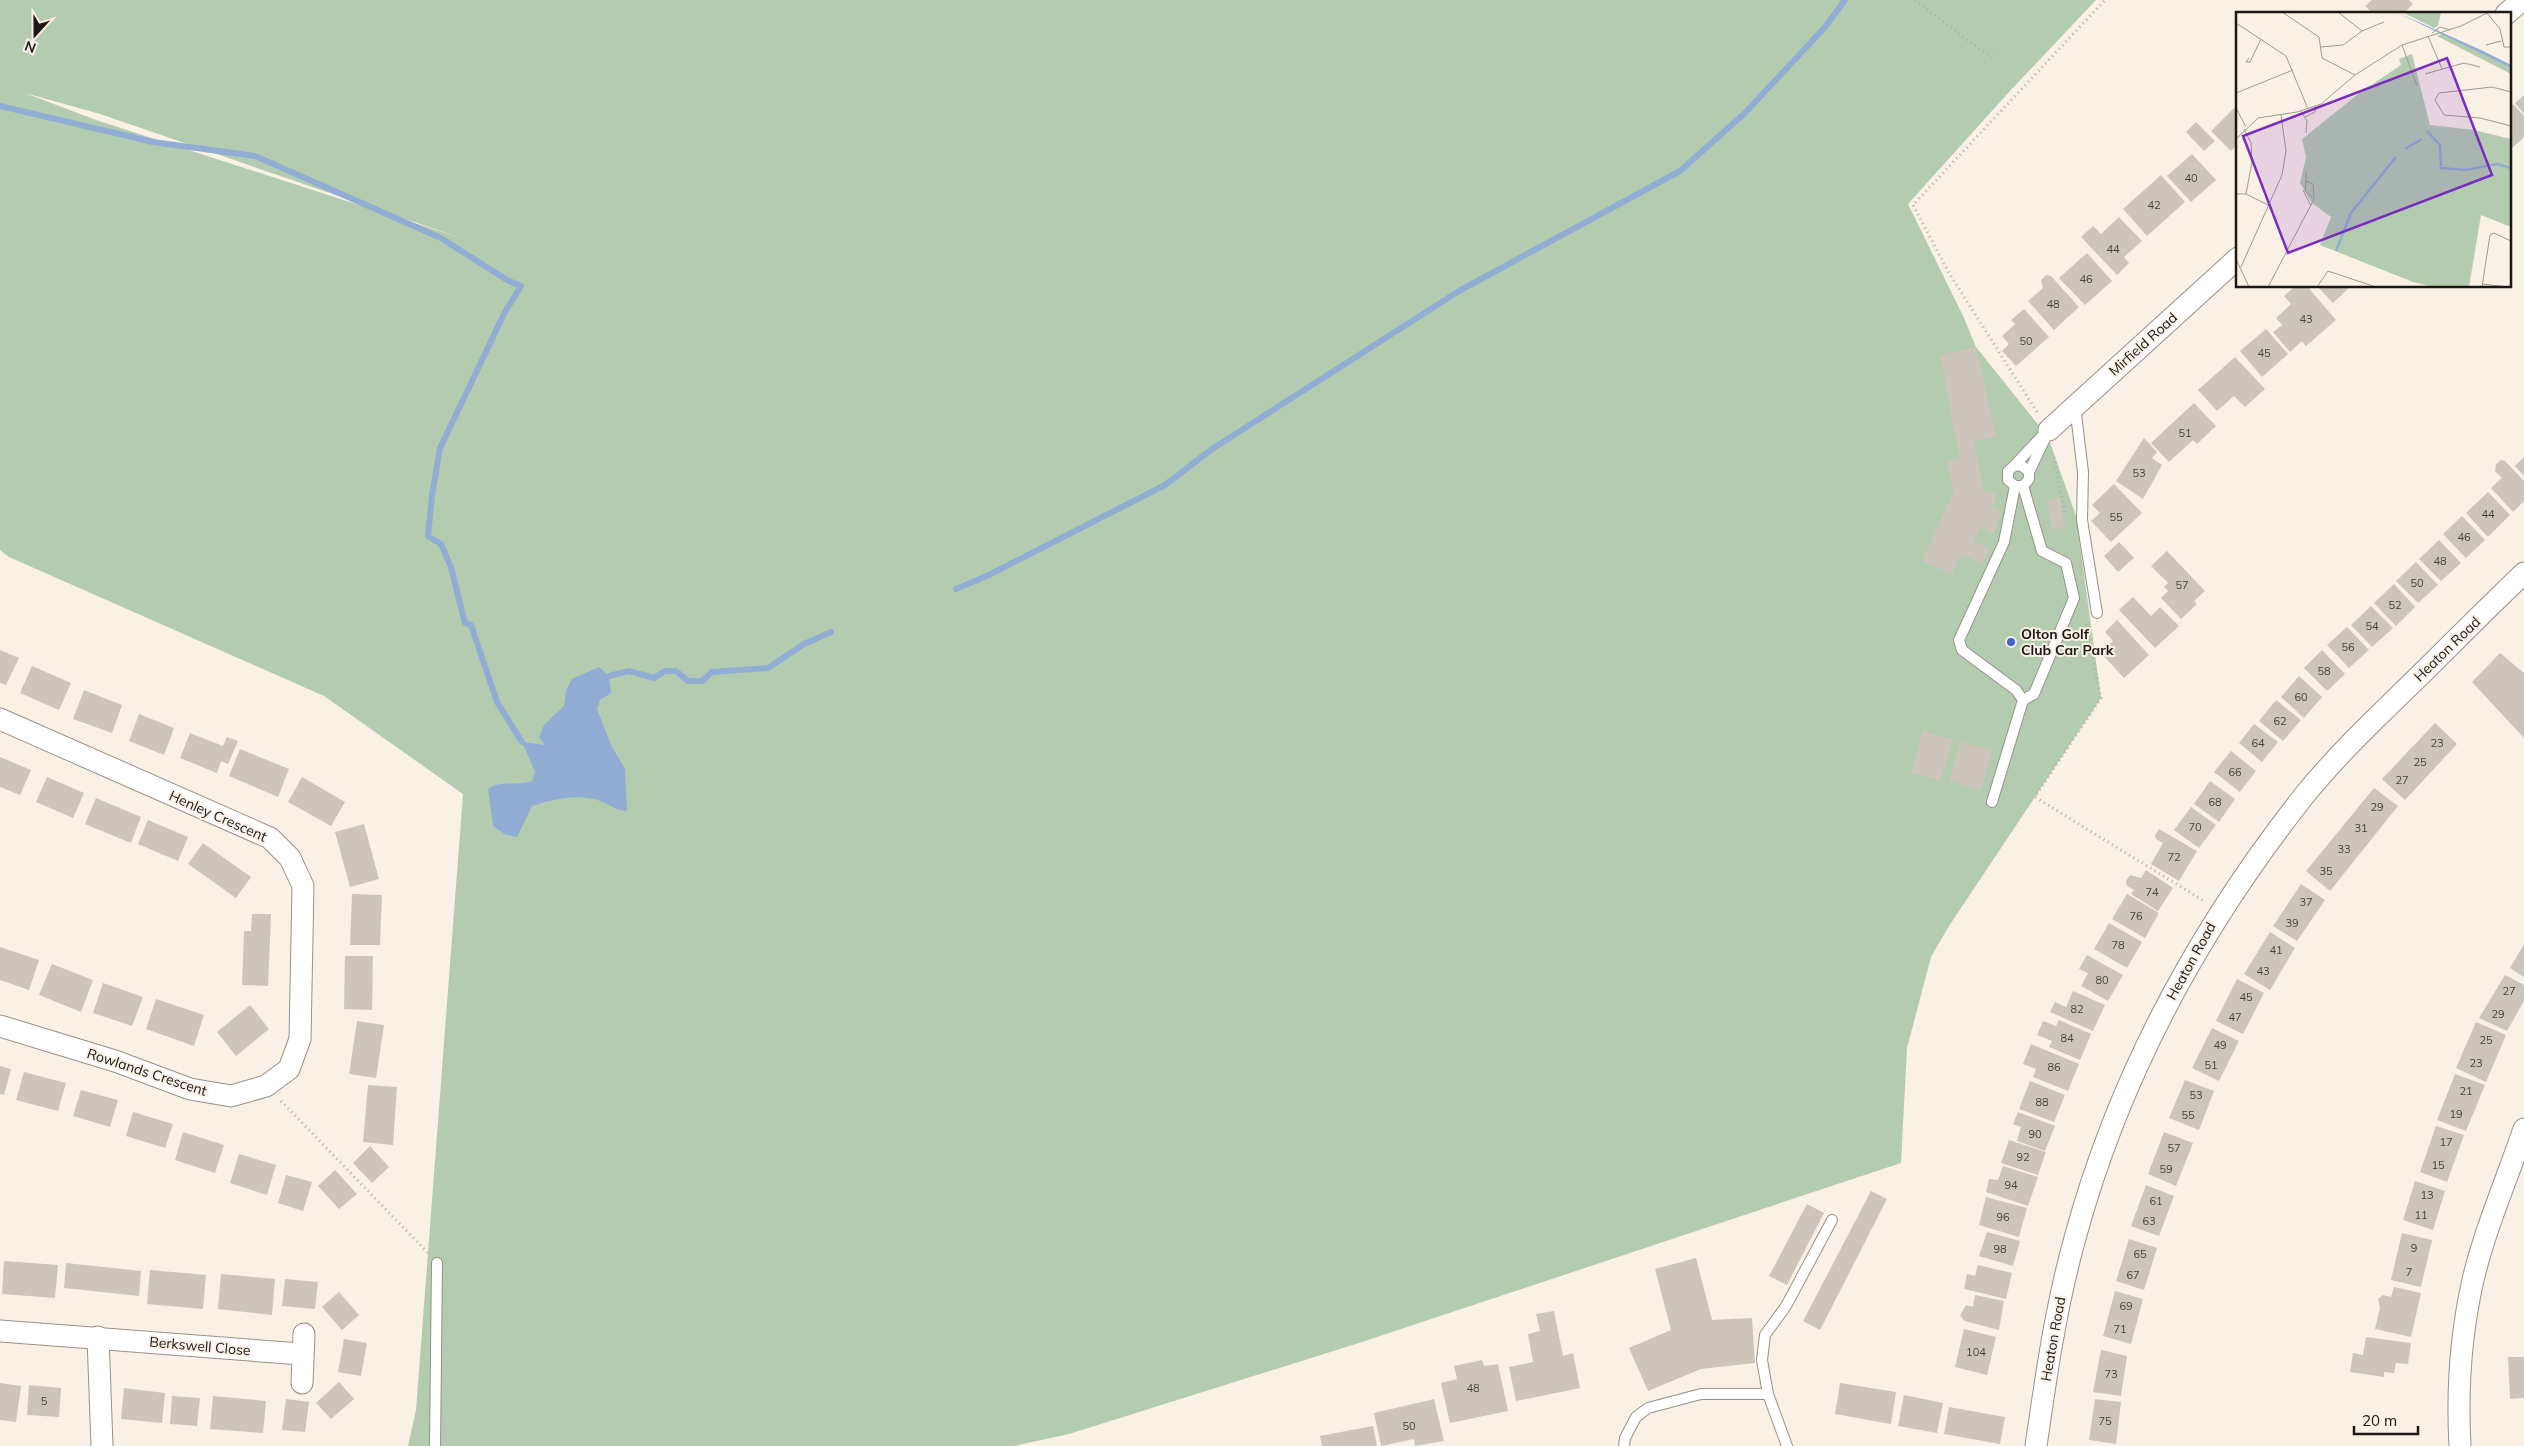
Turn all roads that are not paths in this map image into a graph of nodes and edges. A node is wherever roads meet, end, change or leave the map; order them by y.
1 (2522, 0) edge
2 (2508, 12) edge
3 (2236, 260) edge
4 (2075, 405) junction
5 (2049, 430) junction
6 (2014, 466) junction
7 (2029, 472) junction
8 (2019, 486) junction
9 (2523, 578) edge
10 (2097, 614) dead end
11 (2023, 700) junction
12 (0, 719) edge
13 (1992, 802) dead end
14 (0, 1026) edge
15 (300, 1040) joint
16 (2524, 1129) edge
17 (1832, 1220) dead end
18 (437, 1263) road end
19 (0, 1331) edge
20 (98, 1337) junction
21 (302, 1383) dead end
22 (1768, 1394) junction
23 (102, 1446) edge
24 (435, 1446) edge
25 (1624, 1446) edge
26 (1787, 1446) edge
27 (2036, 1446) edge
28 (2460, 1446) edge

1 - 2 street
3 - 4 street, Mirfield Road
4 - 5 street, Mirfield Road
4 - 10 lane
5 - 6 lane
5 - 7 lane
6 - 7 lane
6 - 8 lane
7 - 8 lane
8 - 11 lane
8 - 11 lane
9 - 27 street, Heaton Road
11 - 13 lane
12 - 15 street, Henley Crescent
14 - 15 street, Rowlands Crescent
16 - 28 street
17 - 22 lane
18 - 24 lane
19 - 20 street, Berkswell Close
20 - 21 street, Berkswell Close
20 - 23 street
22 - 25 lane
22 - 26 lane

